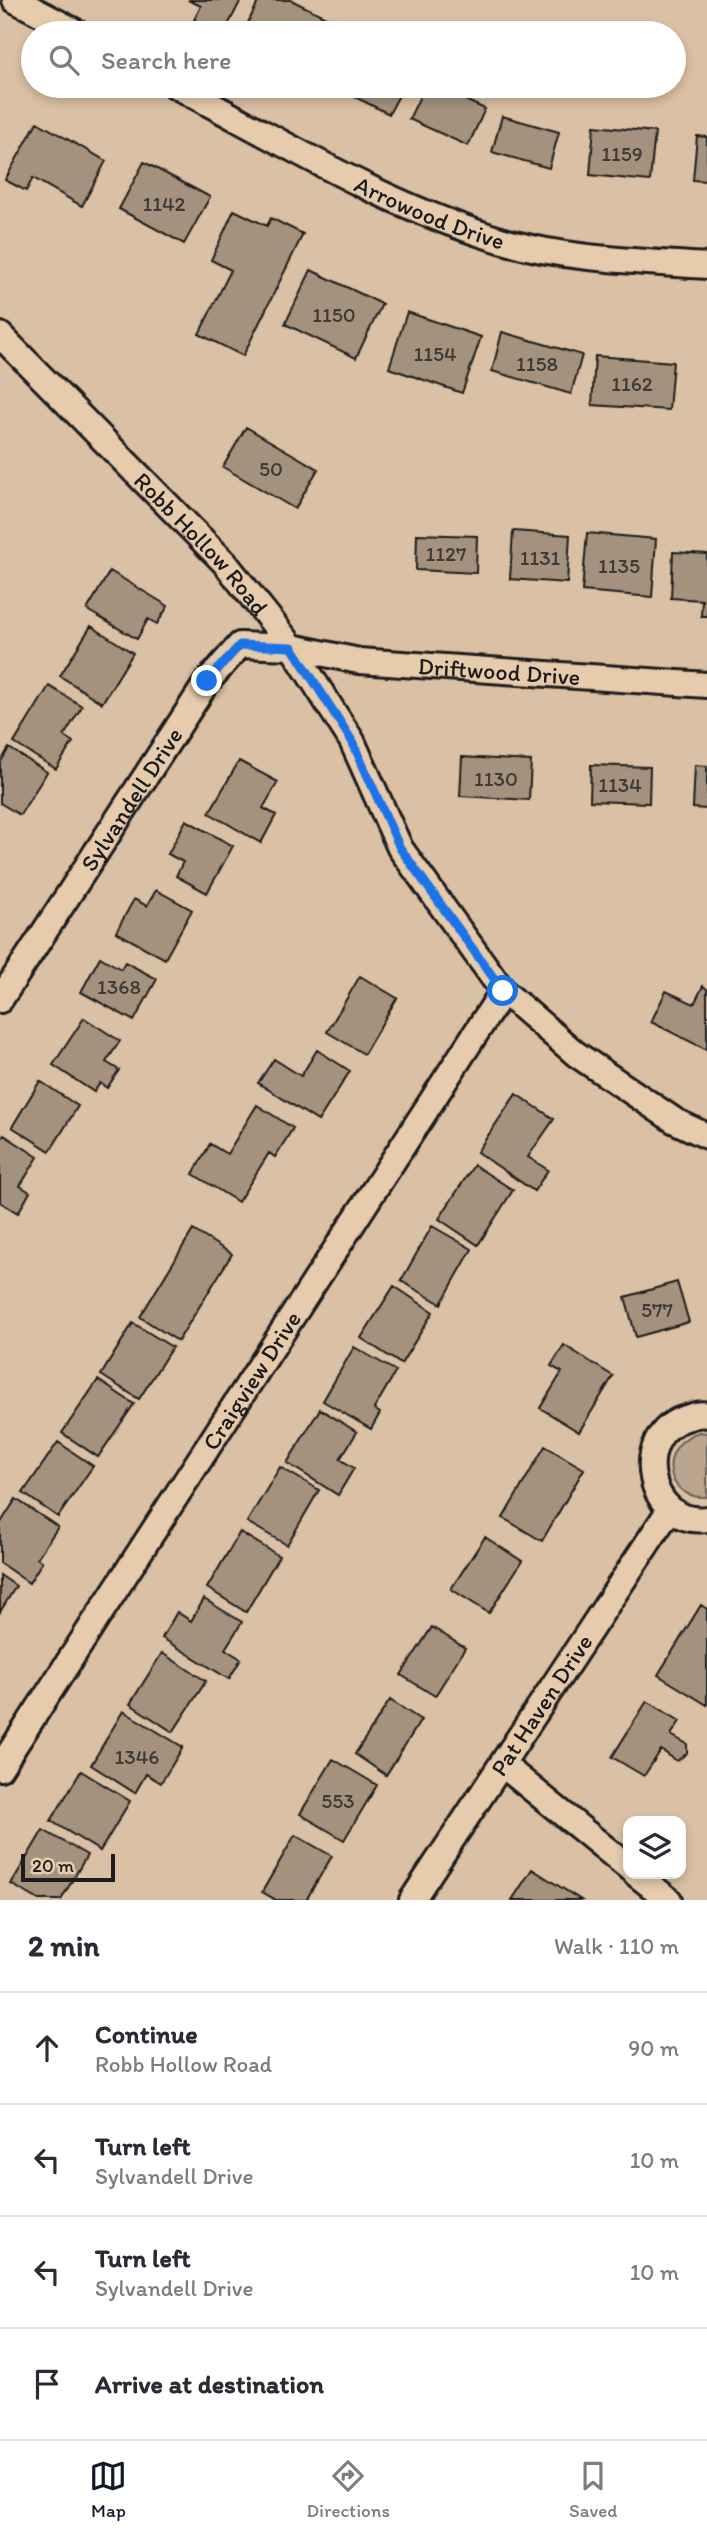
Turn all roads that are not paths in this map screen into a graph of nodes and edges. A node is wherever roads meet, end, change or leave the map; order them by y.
1 (15, 0) edge
2 (55, 21) edge
3 (199, 98) edge
4 (707, 266) edge
5 (0, 335) edge
6 (292, 647) junction
7 (707, 685) edge
8 (503, 991) junction
9 (0, 1000) edge
10 (707, 1136) edge
11 (707, 1415) edge
12 (670, 1509) junction
13 (707, 1520) edge
14 (503, 1765) junction
15 (0, 1768) edge
16 (623, 1863) edge
17 (642, 1879) edge
18 (412, 1900) edge
19 (669, 1900) edge

1 - 2 street
3 - 4 street, Arrowood Drive
5 - 6 street, Robb Hollow Road
6 - 7 street, Driftwood Drive
6 - 8 street, Robb Hollow Road
6 - 9 street, Sylvandell Drive
8 - 10 street, Robb Hollow Road
8 - 15 street, Craigview Drive
11 - 12 street
12 - 13 street
12 - 14 street, Pat Haven Drive
14 - 16 street
14 - 18 street, Pat Haven Drive
17 - 19 street

